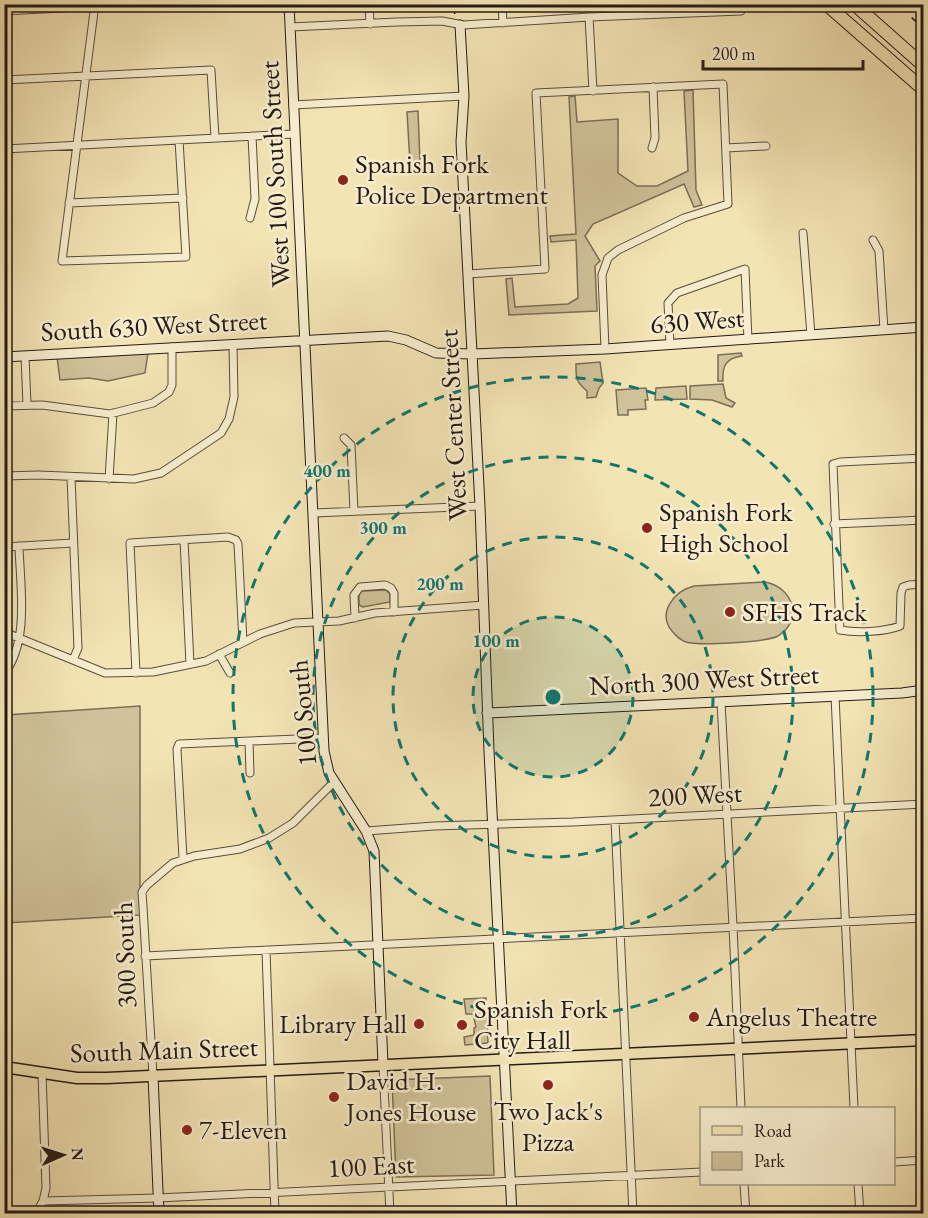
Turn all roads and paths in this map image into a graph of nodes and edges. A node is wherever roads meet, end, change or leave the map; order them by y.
1 (137, 4) edge
2 (289, 4) edge
3 (369, 4) edge
4 (502, 4) edge
5 (826, 4) edge
6 (854, 4) edge
7 (95, 6) edge
8 (4, 11) edge
9 (741, 11) dead end
10 (589, 17) junction
11 (503, 23) junction
12 (370, 24) junction
13 (460, 25) junction
14 (290, 27) junction
15 (924, 66) edge
16 (86, 77) junction
17 (4, 80) edge
18 (653, 87) junction
19 (924, 90) edge
20 (593, 91) junction
21 (464, 96) junction
22 (292, 105) junction
23 (294, 134) junction
24 (252, 136) junction
25 (215, 138) junction
26 (179, 140) junction
27 (77, 145) junction
28 (765, 146) dead end
29 (652, 148) dead end
30 (726, 148) junction
31 (4, 149) edge
32 (183, 198) junction
33 (69, 203) junction
34 (250, 218) dead end
35 (803, 234) dead end
36 (873, 240) dead end
37 (468, 274) junction
38 (924, 327) edge
39 (884, 330) junction
40 (811, 335) junction
41 (748, 340) junction
42 (306, 341) junction
43 (233, 345) junction
44 (670, 345) junction
45 (172, 347) junction
46 (605, 349) junction
47 (473, 354) junction
48 (25, 356) junction
49 (4, 357) edge
50 (27, 405) junction
51 (4, 406) edge
52 (113, 413) junction
53 (345, 438) dead end
54 (924, 458) edge
55 (4, 476) edge
56 (71, 477) junction
57 (110, 479) junction
58 (480, 506) junction
59 (354, 511) junction
60 (314, 513) junction
61 (924, 520) edge
62 (834, 524) junction
63 (183, 540) junction
64 (72, 543) junction
65 (19, 546) junction
66 (4, 547) edge
67 (924, 584) edge
68 (484, 605) junction
69 (394, 612) junction
70 (355, 618) junction
71 (318, 621) junction
72 (4, 632) edge
73 (19, 638) junction
74 (243, 642) junction
75 (219, 654) junction
76 (73, 660) junction
77 (190, 664) junction
78 (136, 673) junction
79 (230, 673) dead end
80 (4, 674) edge
81 (923, 690) edge
82 (835, 696) junction
83 (721, 702) junction
84 (487, 713) junction
85 (323, 738) junction
86 (249, 742) junction
87 (250, 773) dead end
88 (334, 782) junction
89 (924, 804) edge
90 (840, 808) junction
91 (728, 814) junction
92 (615, 820) junction
93 (493, 824) junction
94 (366, 831) junction
95 (183, 858) junction
96 (924, 918) edge
97 (846, 922) junction
98 (733, 926) junction
99 (620, 932) junction
100 (499, 938) junction
101 (378, 944) junction
102 (266, 950) junction
103 (145, 956) junction
104 (924, 1040) edge
105 (851, 1042) junction
106 (738, 1048) junction
107 (626, 1053) junction
108 (505, 1059) junction
109 (383, 1064) junction
110 (4, 1066) edge
111 (270, 1070) junction
112 (42, 1073) junction
113 (153, 1076) junction
114 (741, 1107) edge
115 (855, 1107) edge
116 (924, 1160) edge
117 (895, 1162) edge
118 (700, 1172) edge
119 (631, 1175) junction
120 (510, 1180) junction
121 (744, 1185) edge
122 (858, 1185) edge
123 (389, 1186) junction
124 (274, 1191) junction
125 (158, 1198) junction
126 (43, 1201) junction
127 (36, 1214) edge
128 (159, 1214) edge
129 (275, 1214) edge
130 (390, 1214) edge
131 (512, 1214) edge
132 (633, 1214) edge
133 (746, 1214) edge
134 (860, 1214) edge

1 - 7 street
2 - 14 street, West 100 South Street
3 - 12 street
4 - 11 street
5 - 19 highway
6 - 15 highway
7 - 8 street
7 - 16 street
9 - 10 street
10 - 11 street
10 - 20 street
11 - 13 street
12 - 13 street
12 - 14 street
13 - 21 street, West Center Street
14 - 22 street, West 100 South Street
16 - 17 street
16 - 25 street
16 - 27 street
18 - 20 street
18 - 29 street
18 - 30 street
20 - 37 street
21 - 22 street
21 - 37 street, West Center Street
22 - 23 street, West 100 South Street
23 - 24 street
23 - 42 street, West 100 South Street
24 - 25 street
24 - 34 street
25 - 26 street
26 - 27 street
26 - 32 street
27 - 31 street
27 - 33 street
28 - 30 street
30 - 46 street
32 - 33 street
32 - 33 street
35 - 40 street
36 - 39 street
37 - 47 street, West Center Street
38 - 39 street, 630 West
39 - 40 street, 630 West
40 - 41 street, 630 West
41 - 44 street, 630 West
41 - 44 street
42 - 43 street, South 630 West Street
42 - 47 street, South 630 West Street
42 - 60 street, 100 South
43 - 45 street, South 630 West Street
43 - 57 street
44 - 46 street, 630 West
45 - 48 street, South 630 West Street
45 - 52 street
46 - 47 street, 630 West
47 - 58 street, West Center Street
48 - 49 street, South 630 West Street
48 - 50 street
50 - 51 street
50 - 52 street
52 - 57 street
53 - 59 street
54 - 62 street
55 - 56 street
56 - 57 street
56 - 64 street
58 - 59 street
58 - 68 street, West Center Street
59 - 60 street
60 - 71 street, 100 South
61 - 62 street
62 - 67 street
63 - 74 street
63 - 77 street
63 - 78 street
64 - 65 street
64 - 76 street
65 - 66 street
65 - 73 street
68 - 69 street
68 - 84 street, West Center Street
69 - 70 street
69 - 70 street
70 - 71 street
71 - 74 street
71 - 85 street, 100 South
72 - 73 street
73 - 76 street
73 - 80 street
74 - 75 street
75 - 77 street
75 - 79 street
76 - 78 street
77 - 78 street
81 - 82 street, North 300 West Street
82 - 83 street, North 300 West Street
82 - 90 street
83 - 84 street, North 300 West Street
83 - 91 street
84 - 93 street, West Center Street
85 - 86 street
85 - 88 street, 100 South
86 - 87 street
86 - 95 street
88 - 94 street, 100 South
88 - 95 street
89 - 90 street, 200 West
90 - 91 street, 200 West
90 - 97 street
91 - 92 street, 200 West
91 - 98 street
92 - 93 street, 200 West
92 - 99 street
93 - 94 street, 200 West
93 - 100 street, West Center Street
94 - 101 street, 100 South
95 - 103 street, 300 South
96 - 97 street
97 - 98 street
97 - 105 street
98 - 99 street
98 - 106 street
99 - 100 street
99 - 107 street
100 - 101 street
100 - 108 street, West Center Street
101 - 102 street
101 - 109 street, 100 South
102 - 103 street
102 - 111 street
103 - 113 street, 300 South
104 - 105 main road, South Main Street
105 - 106 main road, South Main Street
105 - 115 street
106 - 107 main road, South Main Street
106 - 114 street
107 - 108 main road, South Main Street
107 - 119 street
108 - 109 main road, South Main Street
108 - 120 street, West Center Street
109 - 111 main road, South Main Street
109 - 123 street, 100 South
110 - 112 main road, South Main Street
111 - 113 main road, South Main Street
111 - 124 street
112 - 113 main road, South Main Street
112 - 126 street
113 - 125 street, 300 South
116 - 117 street
118 - 119 street, 100 East
119 - 120 street, 100 East
119 - 132 street
120 - 123 street, 100 East
120 - 131 street, West Center Street
121 - 133 street
122 - 134 street
123 - 124 street, 100 East
123 - 130 street, 100 South
124 - 125 street, 100 East
124 - 129 street
125 - 126 street, 100 East
125 - 128 street, 300 South
126 - 127 street

